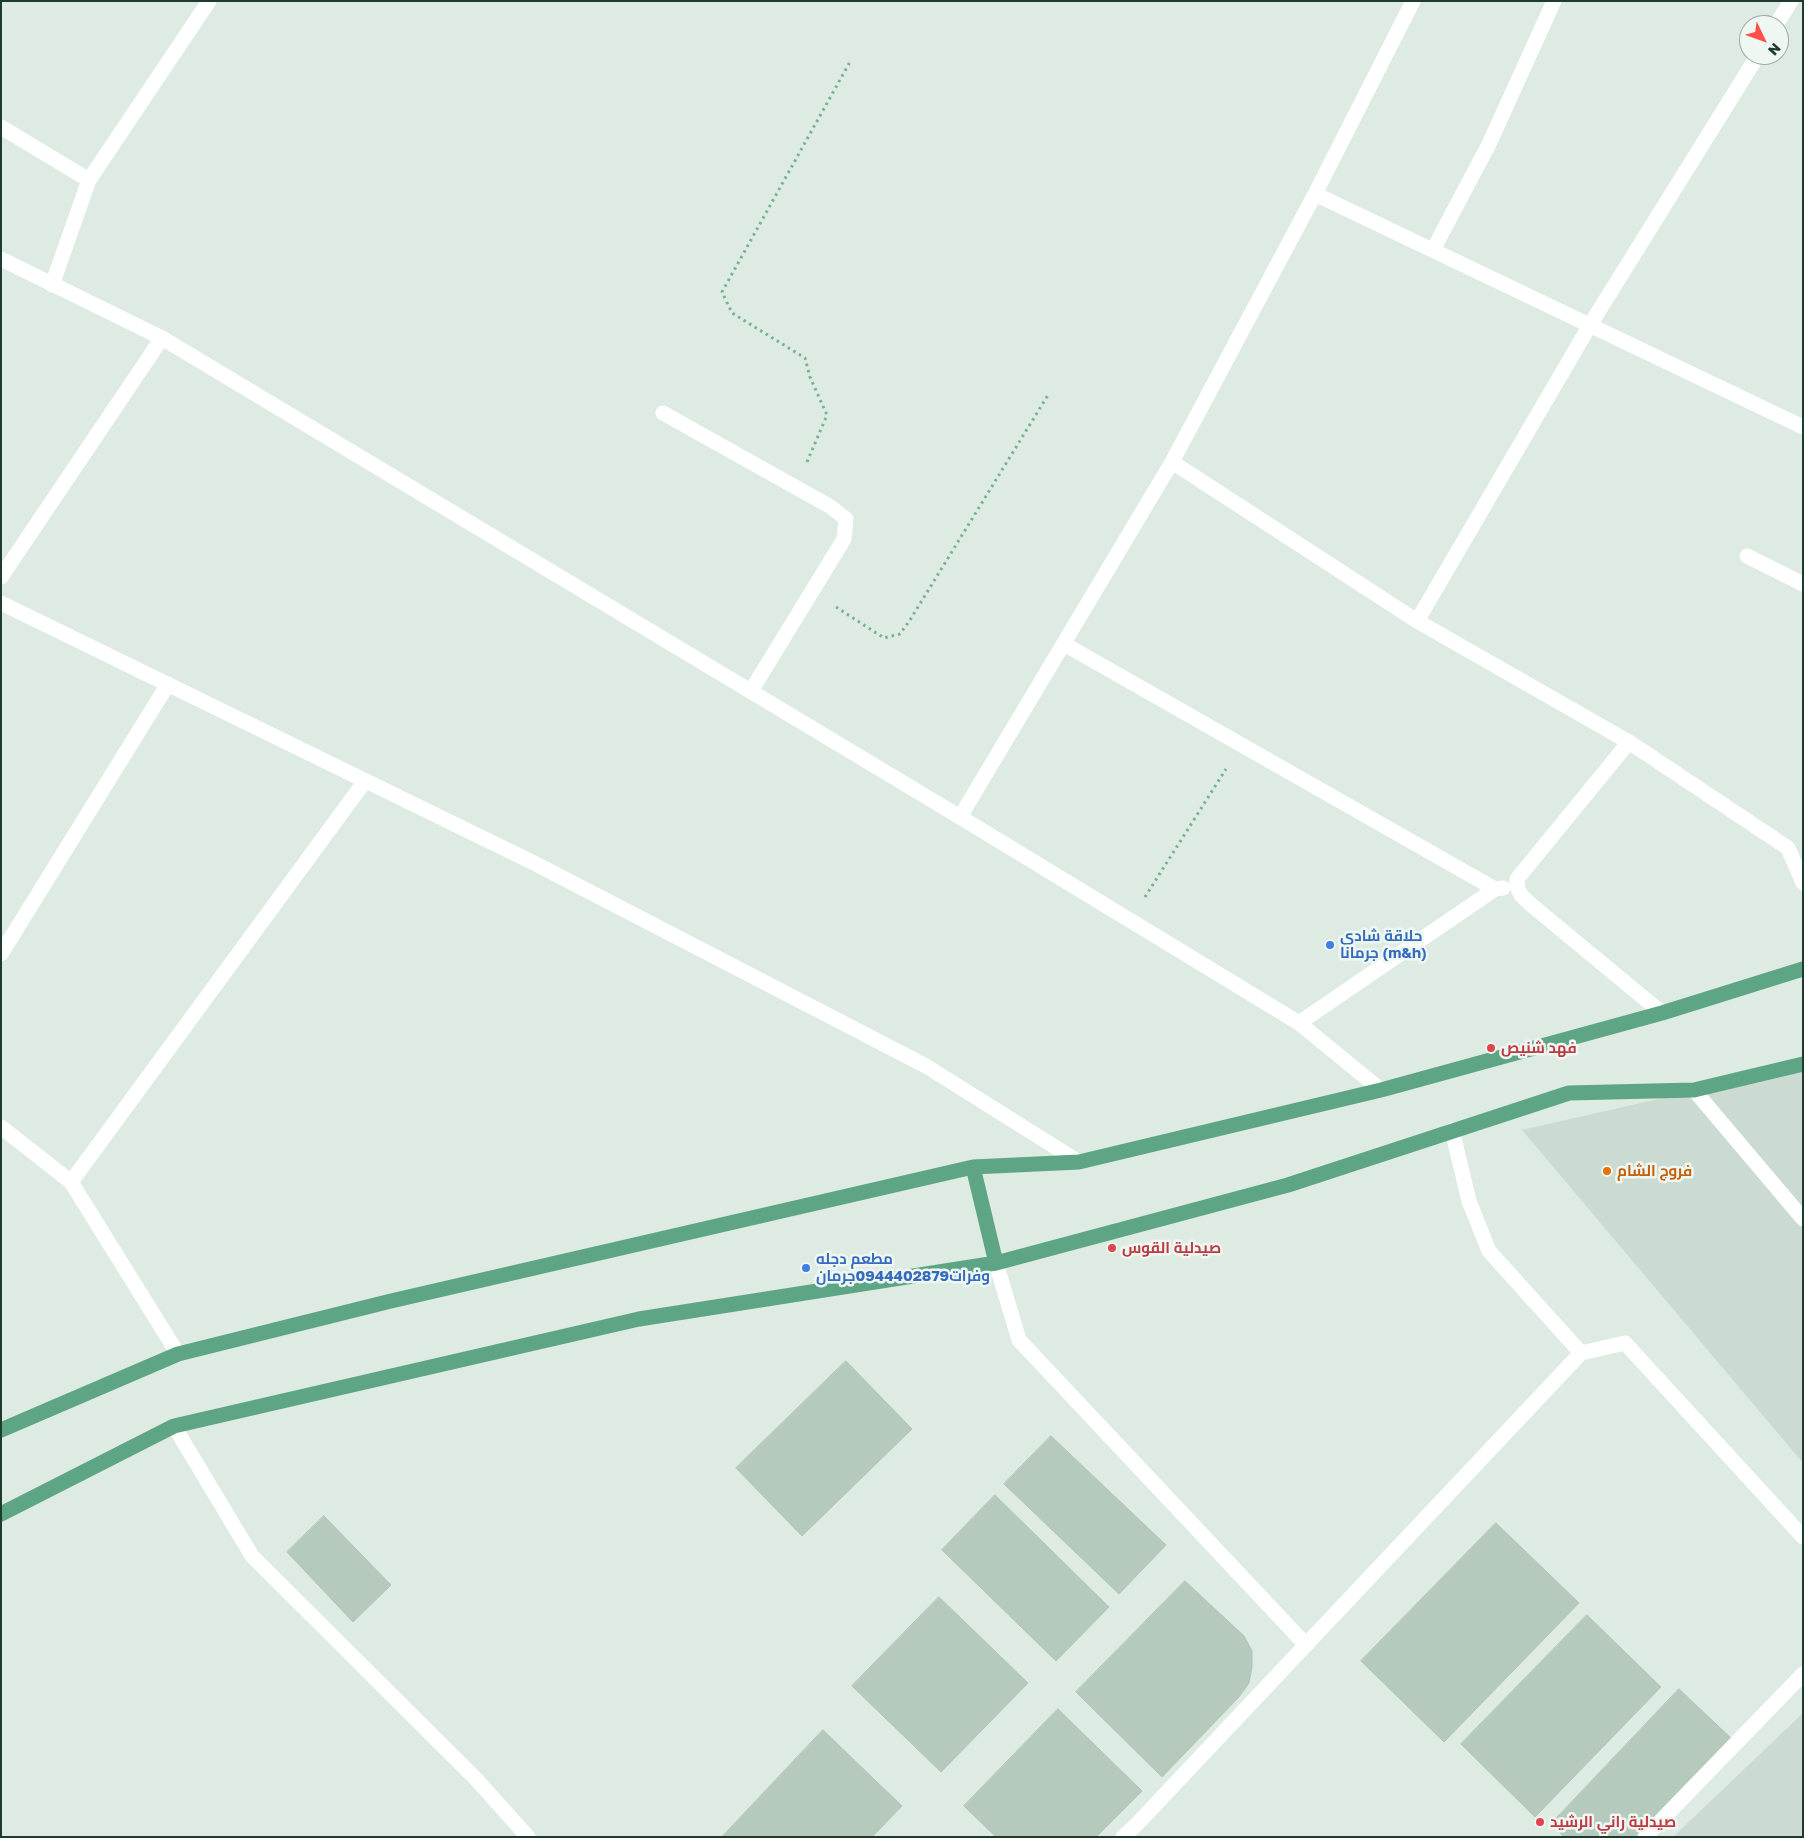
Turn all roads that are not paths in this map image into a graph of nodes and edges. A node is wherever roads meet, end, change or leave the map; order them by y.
1 (209, 1) edge
2 (1413, 1) edge
3 (1554, 1) edge
4 (1791, 1) edge
5 (1782, 15) edge
6 (1752, 65) edge
7 (1, 127) edge
8 (89, 180) junction
9 (1315, 194) junction
10 (1433, 250) junction
11 (1, 260) edge
12 (52, 285) junction
13 (1590, 324) junction
14 (162, 338) junction
15 (663, 413) dead end
16 (1803, 427) edge
17 (1172, 462) junction
18 (1747, 556) dead end
19 (1, 578) edge
20 (1803, 584) edge
21 (1, 603) edge
22 (1417, 621) junction
23 (1064, 644) junction
24 (168, 684) junction
25 (751, 691) junction
26 (1629, 742) junction
27 (365, 781) junction
28 (960, 816) junction
29 (1803, 883) edge
30 (1516, 888) junction
31 (1495, 889) junction
32 (1, 954) edge
33 (1803, 970) edge
34 (1662, 1013) junction
35 (1299, 1023) junction
36 (1803, 1064) edge
37 (1381, 1090) junction
38 (1694, 1090) junction
39 (1, 1127) edge
40 (1452, 1130) junction
41 (1080, 1162) junction
42 (974, 1167) junction
43 (71, 1182) junction
44 (1803, 1219) edge
45 (996, 1263) junction
46 (1581, 1353) junction
47 (178, 1354) junction
48 (174, 1426) junction
49 (1, 1430) edge
50 (1, 1514) edge
51 (1803, 1537) edge
52 (1306, 1645) junction
53 (1803, 1674) edge
54 (528, 1837) edge
55 (1123, 1837) edge
56 (1645, 1837) edge

1 - 8 street
2 - 9 street
3 - 10 street
4 - 5 street
6 - 13 street
7 - 8 street
8 - 12 street
9 - 10 street
9 - 17 street
10 - 13 street
11 - 12 street
12 - 14 street
13 - 16 street
13 - 22 street
14 - 19 street
14 - 25 street
15 - 25 street
17 - 22 street
17 - 23 street
18 - 20 street
21 - 24 street
22 - 26 street
23 - 28 street
23 - 31 street
24 - 27 street
24 - 32 street
25 - 28 street
26 - 29 street
26 - 30 street
27 - 41 street
27 - 43 street
28 - 35 street
30 - 31 street
30 - 34 street
31 - 35 street
33 - 34 main road
34 - 37 main road
35 - 37 street
36 - 38 main road
37 - 41 main road
38 - 40 main road
38 - 44 street
39 - 43 street
40 - 45 main road
40 - 46 street
41 - 42 main road
42 - 45 main road
42 - 47 main road
43 - 47 street
45 - 48 main road
45 - 52 street
46 - 51 street
46 - 52 street
47 - 49 main road
48 - 50 main road
48 - 54 street
52 - 55 street
53 - 56 street

